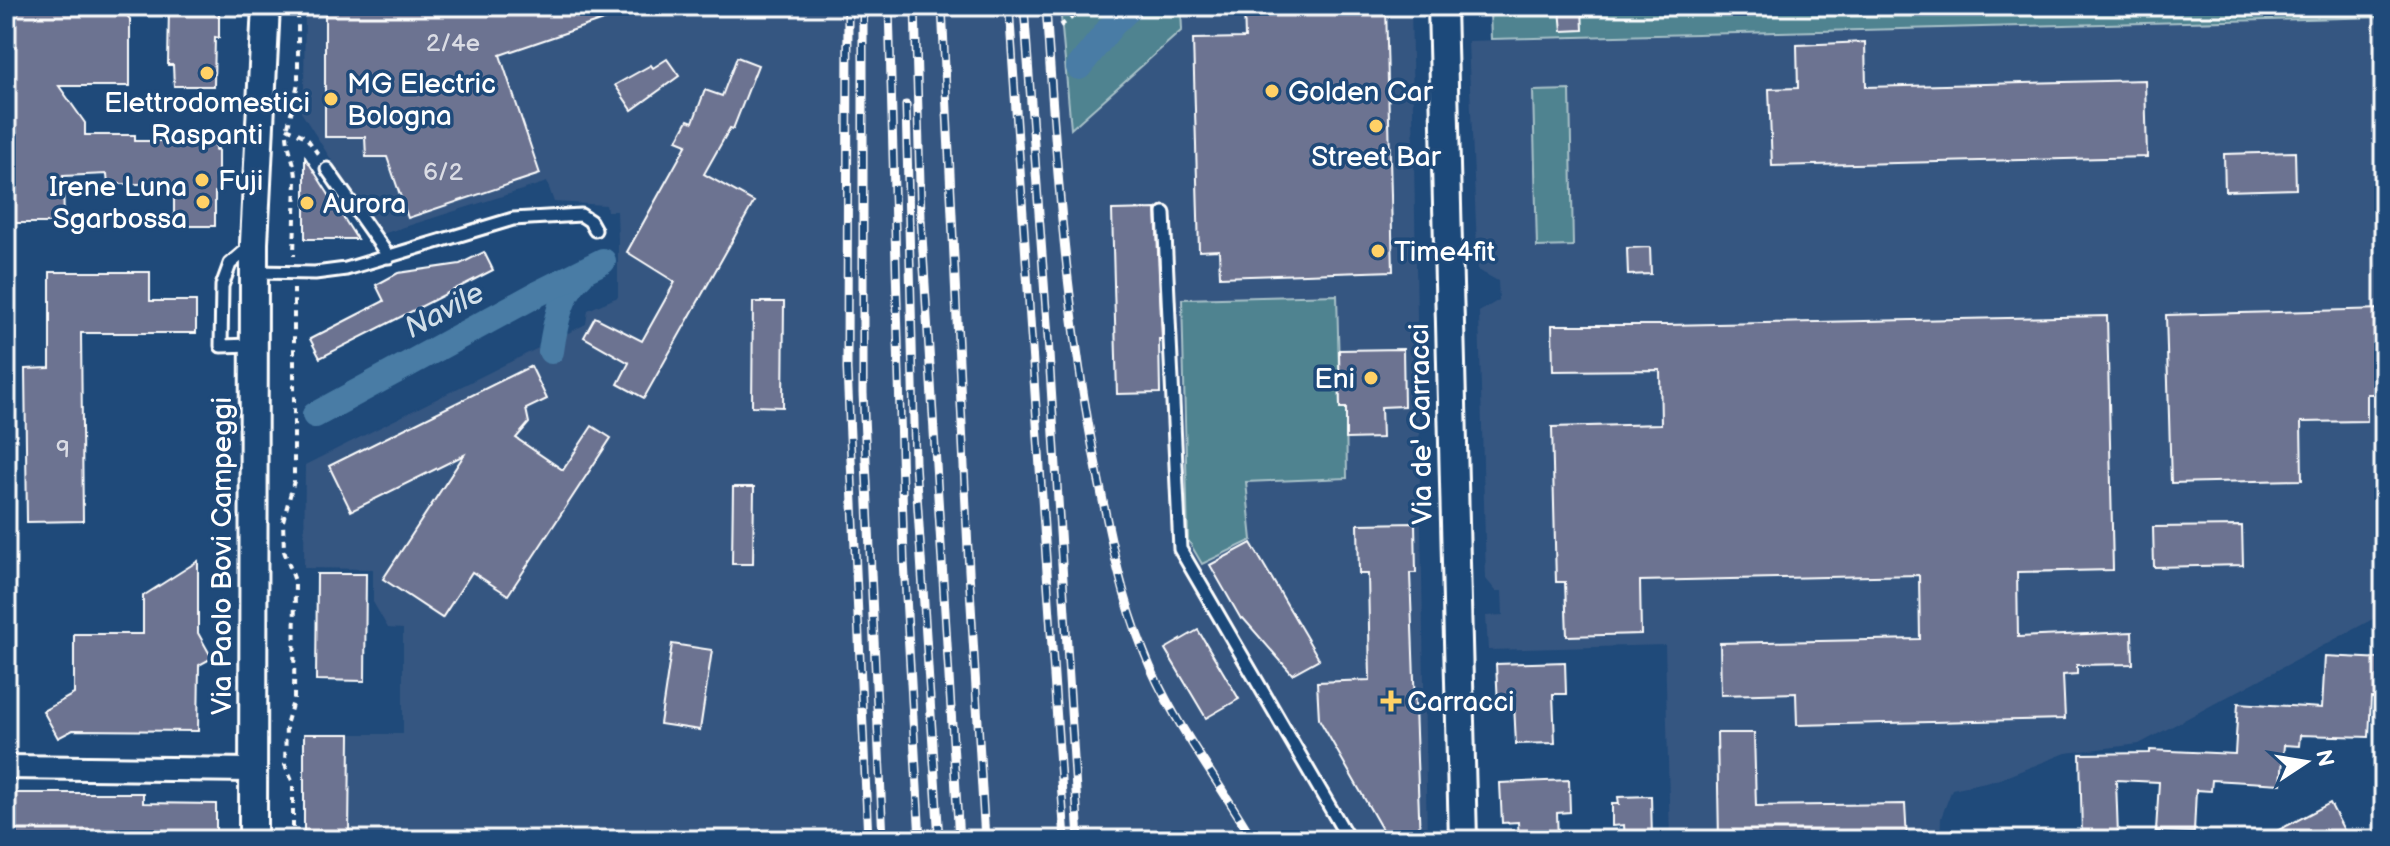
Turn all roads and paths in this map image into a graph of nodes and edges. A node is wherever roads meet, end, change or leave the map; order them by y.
1 (266, 6) edge
2 (298, 6) edge
3 (1088, 6) edge
4 (1442, 6) edge
5 (1060, 26) dead end
6 (287, 128) junction
7 (327, 169) joint
8 (1164, 213) dead end
9 (595, 230) dead end
10 (254, 243) junction
11 (389, 257) junction
12 (294, 260) dead end
13 (254, 272) junction
14 (294, 287) dead end
15 (254, 345) junction
16 (6, 767) edge
17 (252, 770) junction
18 (253, 840) edge
19 (293, 840) edge
20 (1349, 840) edge
21 (1463, 840) edge

1 - 10 street, Via Paolo Bovi Campeggi
2 - 6 path
3 - 5 path
4 - 21 street, Via de' Carracci
6 - 7 path
6 - 12 path
7 - 11 lane
8 - 20 lane
9 - 11 lane
10 - 13 street, Via Paolo Bovi Campeggi
10 - 15 lane
11 - 13 lane
13 - 15 street, Via Paolo Bovi Campeggi
14 - 19 path
15 - 17 street, Via Paolo Bovi Campeggi
16 - 17 street
17 - 18 street, Via Paolo Bovi Campeggi

